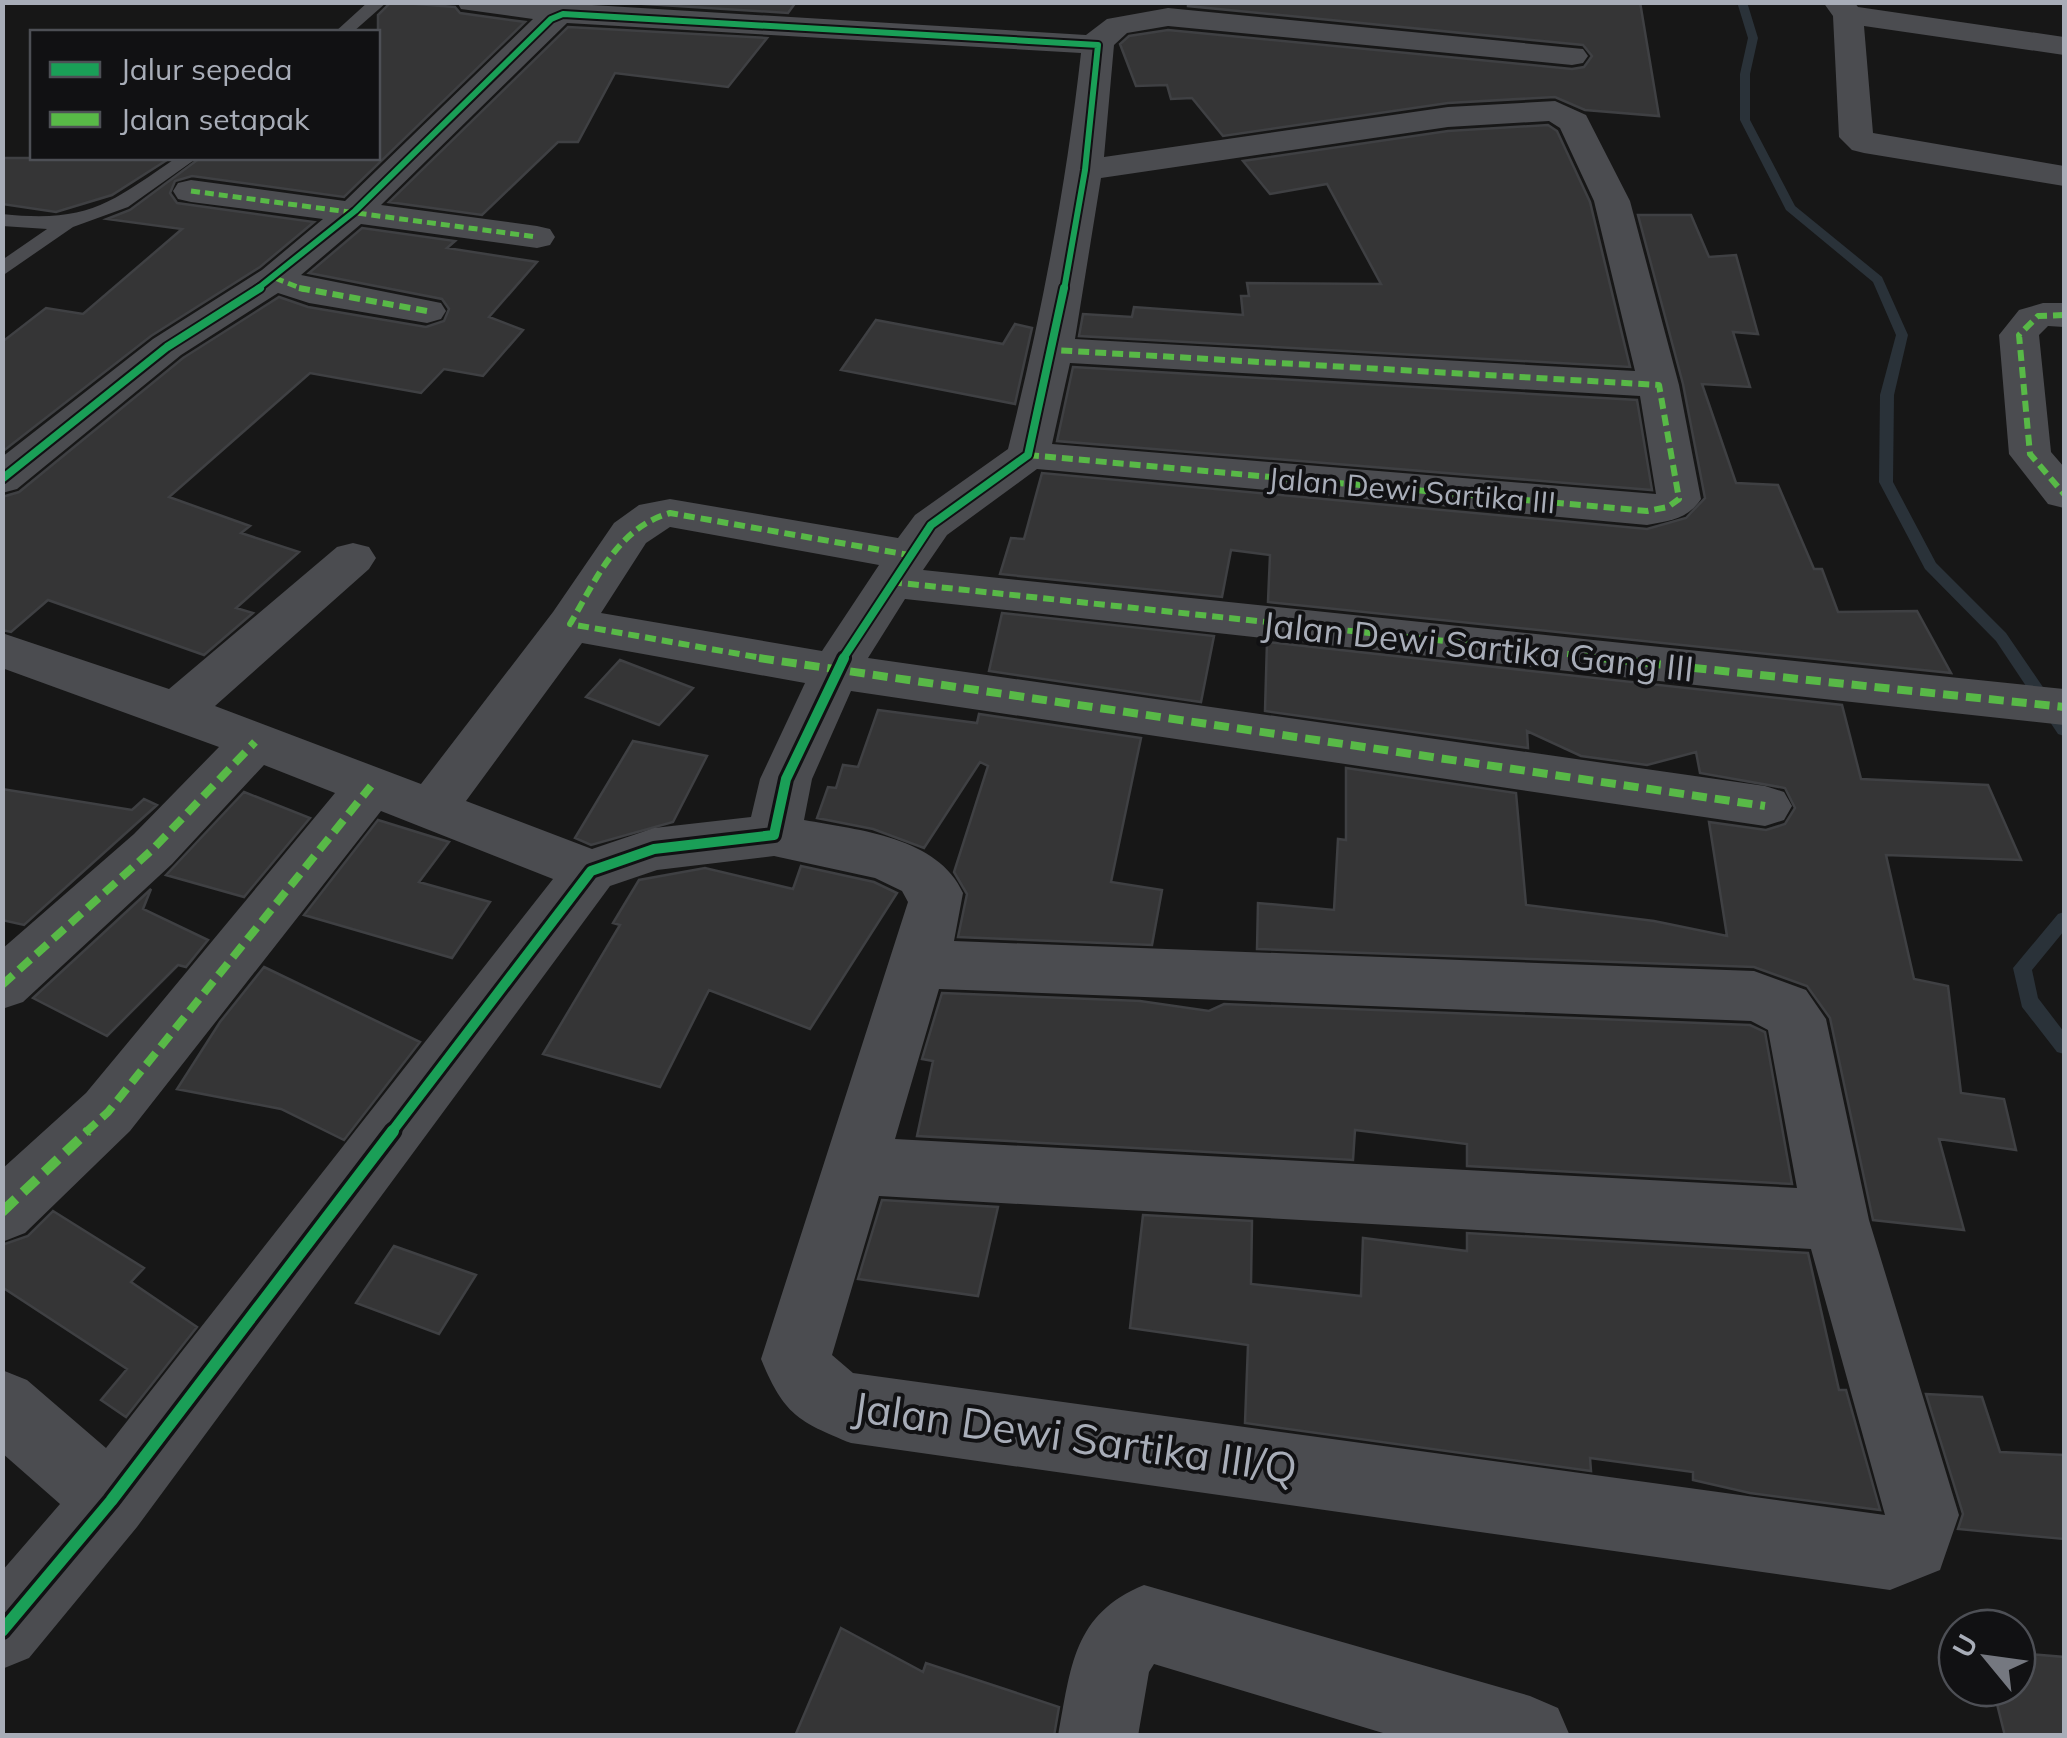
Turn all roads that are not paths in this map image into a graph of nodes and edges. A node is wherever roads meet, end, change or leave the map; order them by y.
1 (379, 2) edge
2 (472, 3) edge
3 (1843, 9) edge
4 (563, 14) junction
5 (809, 15) edge
6 (345, 30) edge
7 (1098, 46) junction
8 (2064, 46) edge
9 (1572, 56) dead end
10 (1084, 170) junction
11 (190, 174) edge
12 (2064, 176) edge
13 (356, 211) junction
14 (2, 220) edge
15 (63, 226) junction
16 (537, 237) dead end
17 (2, 270) edge
18 (276, 278) junction
19 (427, 310) dead end
20 (2064, 315) edge
21 (1053, 350) junction
22 (1659, 385) junction
23 (1028, 456) junction
24 (2, 479) edge
25 (2064, 494) edge
26 (353, 558) dead end
27 (900, 569) junction
28 (570, 624) junction
29 (2, 650) edge
30 (835, 671) junction
31 (2064, 706) edge
32 (178, 711) junction
33 (255, 742) junction
34 (372, 786) junction
35 (1765, 806) dead end
36 (432, 808) junction
37 (774, 835) junction
38 (591, 870) junction
39 (917, 964) junction
40 (2, 985) edge
41 (856, 1166) junction
42 (2, 1212) edge
43 (1836, 1220) junction
44 (2, 1405) edge
45 (111, 1501) junction
46 (2, 1631) edge
47 (1098, 1736) edge
48 (1530, 1736) edge

1 - 6 lane
2 - 4 street
3 - 8 street
3 - 12 street
4 - 5 street
4 - 13 street
5 - 7 street
7 - 9 street
7 - 10 street
10 - 21 street
10 - 22 street
11 - 13 street
11 - 15 lane
13 - 16 street
13 - 18 street
14 - 15 lane
15 - 17 lane
18 - 19 street
18 - 24 street
20 - 25 street
21 - 22 street
21 - 23 street
22 - 23 street, Jalan Dewi Sartika III
23 - 27 street
26 - 32 street
27 - 28 street, Jalan Dewi Sartika Gang III
27 - 30 street
27 - 31 street, Jalan Dewi Sartika Gang III
28 - 30 street
28 - 36 street, Jalan Dewi Sartika Gang III
29 - 32 street
30 - 35 street
30 - 37 street
32 - 33 street
33 - 34 street
33 - 40 street
34 - 36 street
34 - 42 street
36 - 38 street
37 - 38 street
37 - 39 street, Jalan Dewi Sartika III/Q
38 - 45 street
39 - 41 street, Jalan Dewi Sartika III/Q
39 - 43 street
41 - 43 street
41 - 43 street, Jalan Dewi Sartika III/Q
44 - 45 street
45 - 46 street
47 - 48 street

